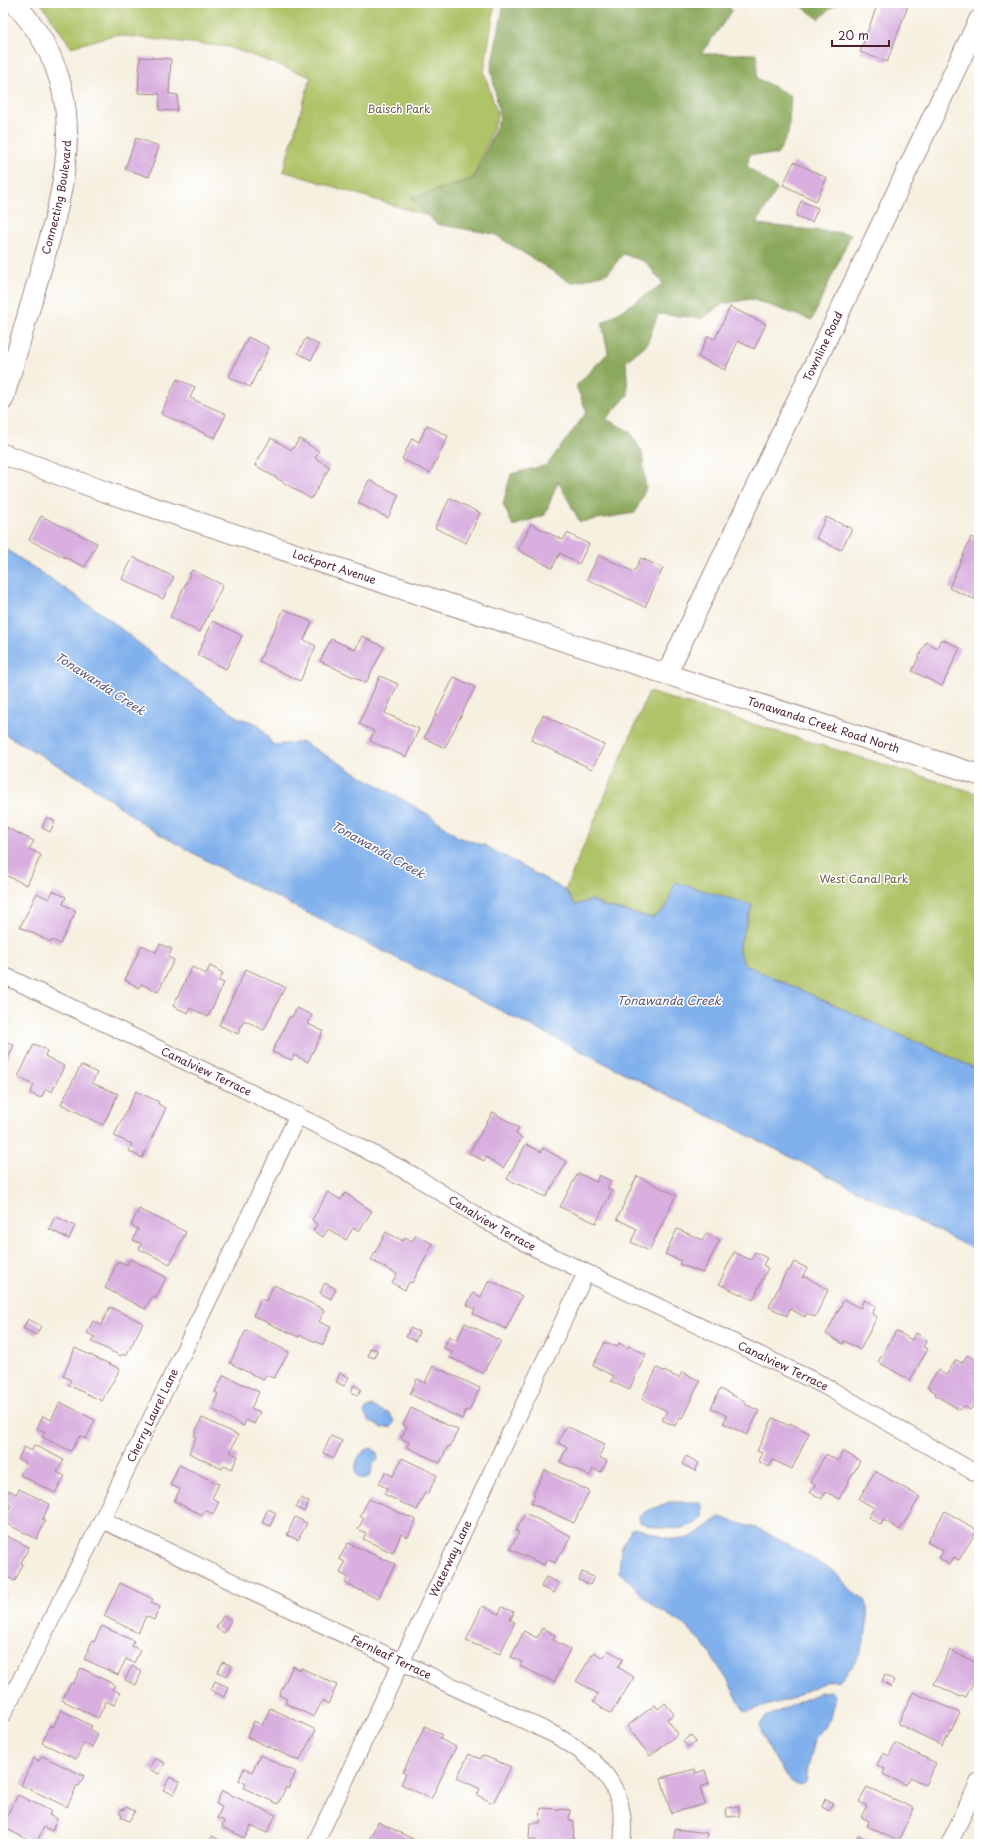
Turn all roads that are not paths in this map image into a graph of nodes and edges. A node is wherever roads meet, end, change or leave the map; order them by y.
1 (14, 3) edge
2 (979, 20) edge
3 (3, 400) edge
4 (3, 454) edge
5 (667, 673) junction
6 (979, 775) edge
7 (3, 975) edge
8 (298, 1115) junction
9 (586, 1273) junction
10 (979, 1475) edge
11 (102, 1520) junction
12 (400, 1663) junction
13 (3, 1714) edge
14 (979, 1782) edge
15 (315, 1844) edge
16 (622, 1844) edge
17 (949, 1844) edge

1 - 3 street, Connecting Boulevard
2 - 5 street, Townline Road
4 - 5 street, Lockport Avenue
5 - 6 street, Tonawanda Creek Road North
7 - 8 street, Canalview Terrace
8 - 9 street, Canalview Terrace
8 - 11 street, Cherry Laurel Lane
9 - 10 street, Canalview Terrace
9 - 12 street, Waterway Lane
11 - 12 street, Fernleaf Terrace
11 - 13 street, Cherry Laurel Lane
12 - 15 street, Waterway Lane
12 - 16 street, Fernleaf Terrace
14 - 17 street

